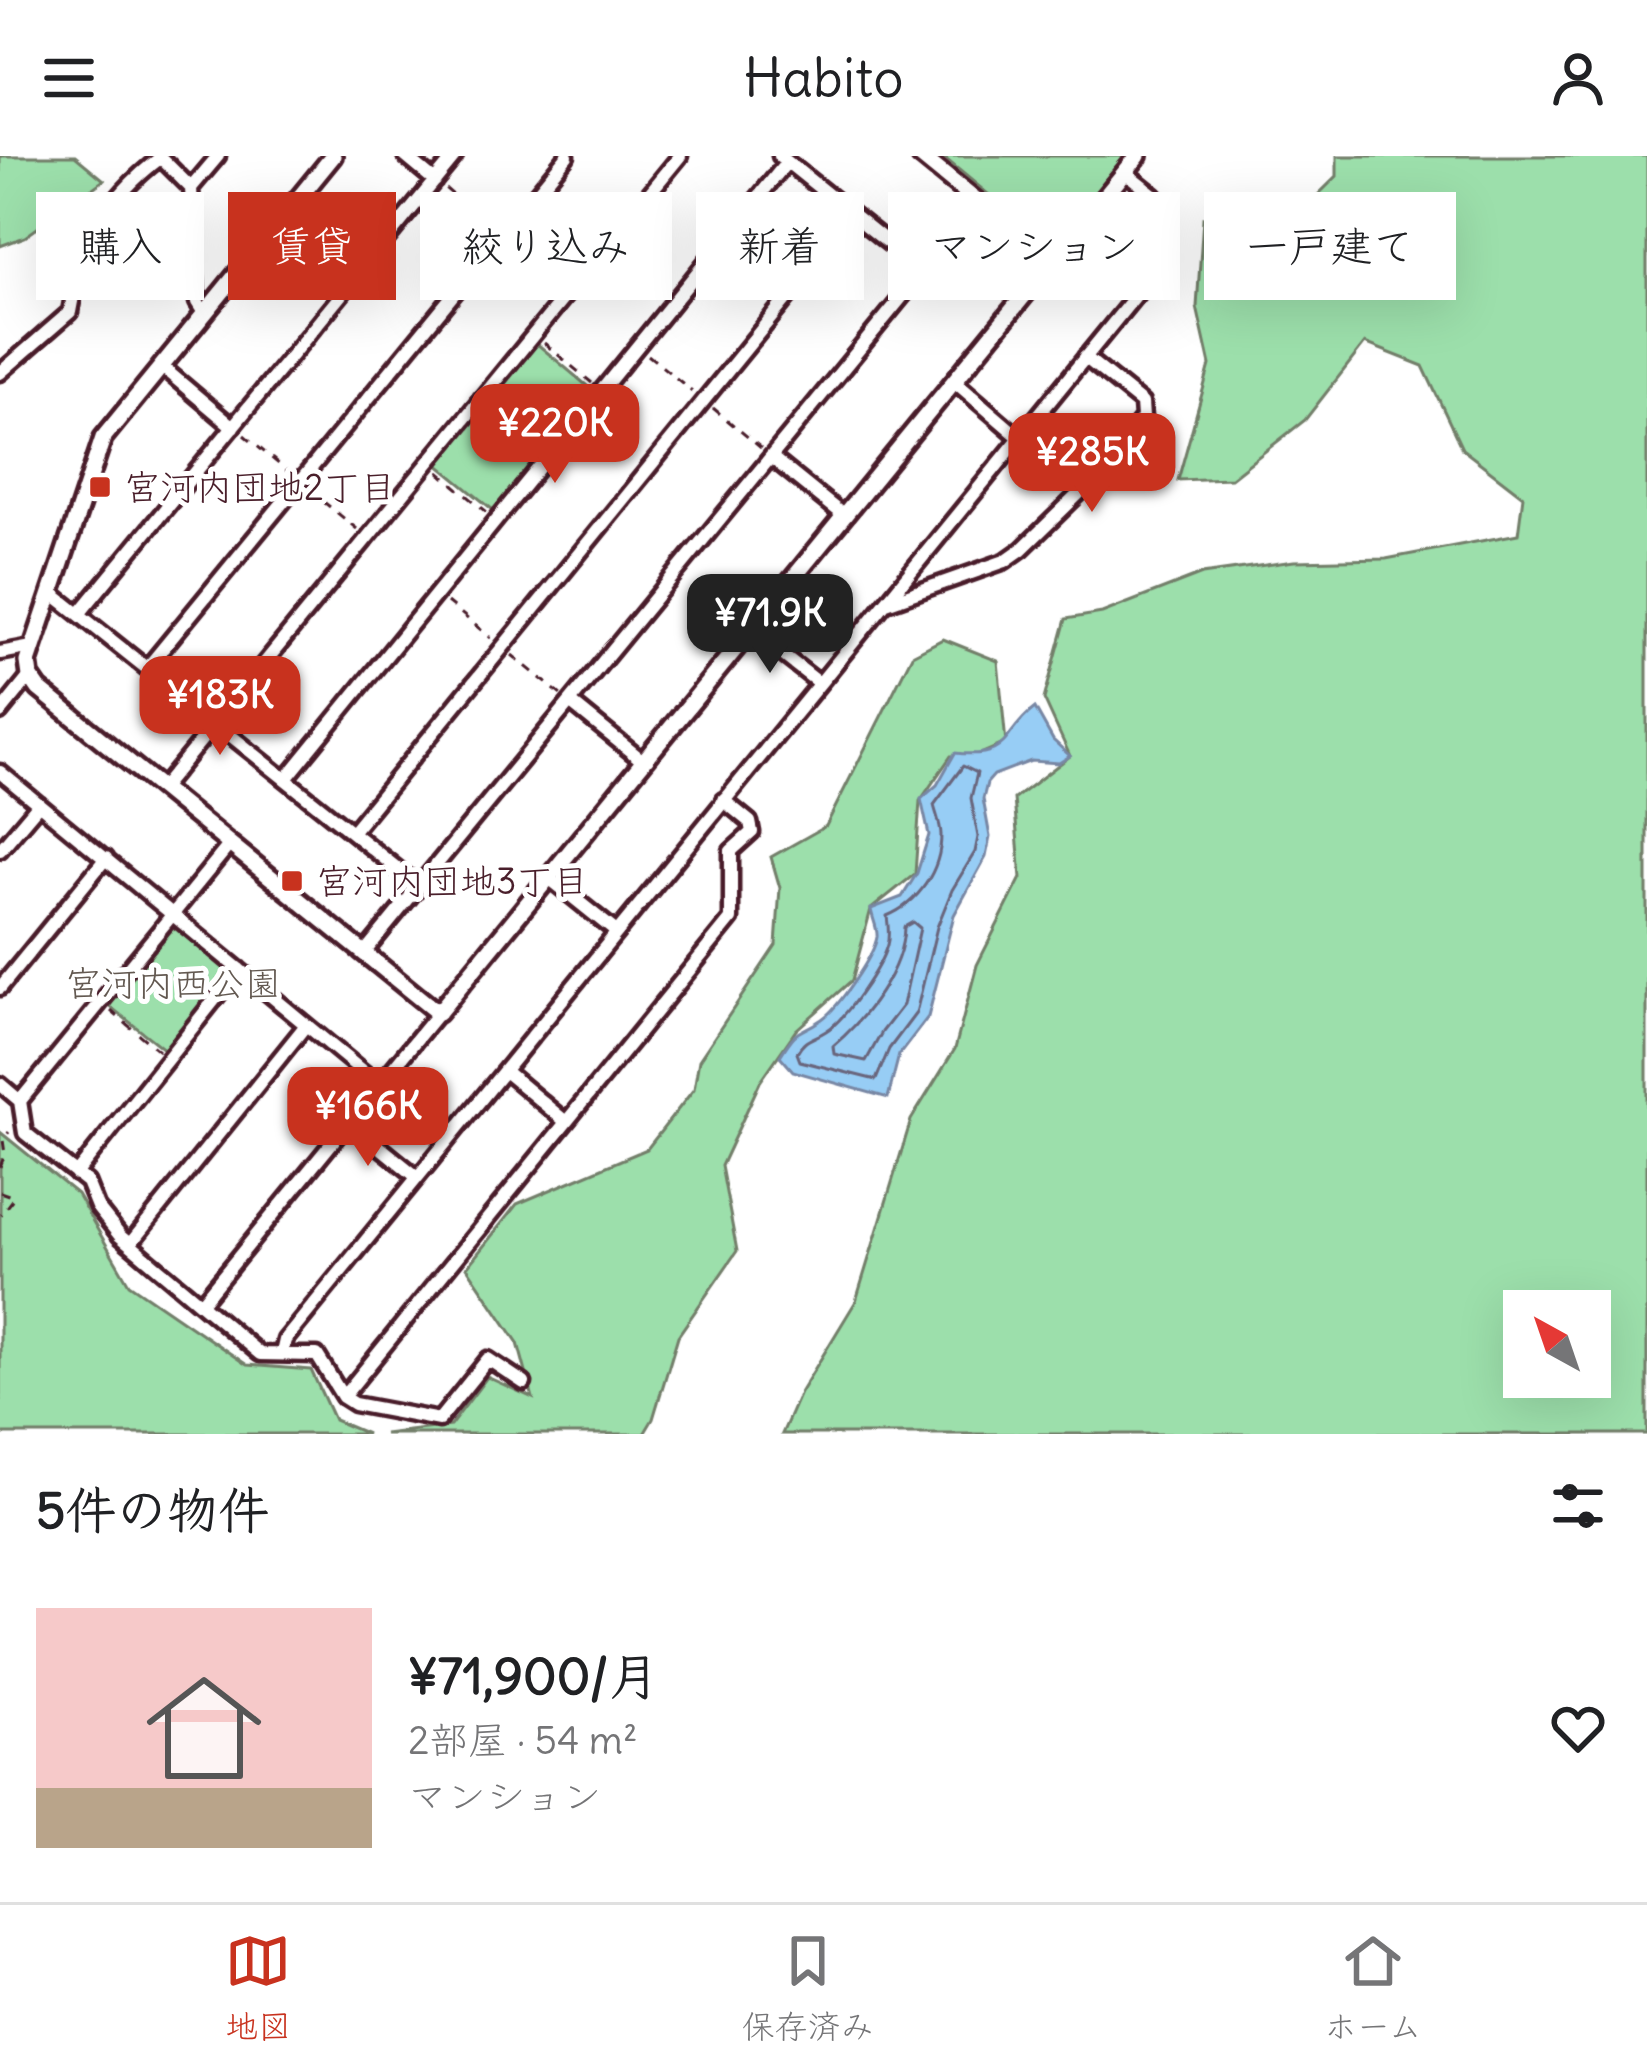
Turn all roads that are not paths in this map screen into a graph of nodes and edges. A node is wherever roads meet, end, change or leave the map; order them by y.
1 (218, 156) edge
2 (333, 156) edge
3 (404, 156) edge
4 (455, 156) edge
5 (568, 156) edge
6 (680, 156) edge
7 (921, 156) edge
8 (1138, 156) edge
9 (159, 157) edge
10 (783, 159) edge
11 (1124, 172) junction
12 (435, 181) junction
13 (191, 188) junction
14 (824, 192) edge
15 (965, 192) edge
16 (1108, 192) edge
17 (864, 224) edge
18 (888, 243) edge
19 (786, 300) edge
20 (899, 300) edge
21 (1020, 300) edge
22 (205, 314) junction
23 (1085, 357) junction
24 (161, 366) junction
25 (0, 373) edge
26 (954, 381) junction
27 (233, 427) junction
28 (1019, 437) junction
29 (771, 457) junction
30 (844, 516) junction
31 (51, 592) junction
32 (885, 604) junction
33 (79, 614) junction
34 (751, 630) junction
35 (32, 647) junction
36 (0, 653) edge
37 (147, 668) junction
38 (30, 676) junction
39 (819, 683) junction
40 (570, 702) junction
41 (0, 712) edge
42 (215, 723) junction
43 (644, 761) junction
44 (0, 772) edge
45 (286, 779) junction
46 (162, 788) junction
47 (723, 800) junction
48 (39, 804) junction
49 (352, 832) junction
50 (230, 844) junction
51 (0, 850) edge
52 (106, 858) junction
53 (549, 878) junction
54 (419, 886) junction
55 (172, 914) junction
56 (616, 931) junction
57 (364, 953) junction
58 (239, 969) junction
59 (0, 988) edge
60 (438, 1013) junction
61 (306, 1024) junction
62 (505, 1071) junction
63 (0, 1084) edge
64 (380, 1085) junction
65 (20, 1101) junction
66 (349, 1122) junction
67 (566, 1122) junction
68 (76, 1174) junction
69 (417, 1177) junction
70 (130, 1244) junction
71 (201, 1304) junction
72 (282, 1353) junction
73 (524, 1383) dead end
74 (343, 1397) junction

1 - 13 street
2 - 22 street
3 - 12 street
4 - 12 street
5 - 37 street
6 - 42 street
7 - 15 street
8 - 11 street
9 - 13 street
9 - 25 street
10 - 14 street
10 - 45 street
11 - 16 street
11 - 23 street
12 - 27 street
13 - 22 street
17 - 18 street
19 - 49 street
20 - 29 street
21 - 26 street
22 - 24 street
23 - 28 street
23 - 32 street
24 - 27 street
24 - 31 street
26 - 28 street
26 - 30 street
27 - 33 street
28 - 32 street
29 - 30 street
29 - 40 street
30 - 34 street
31 - 33 street
31 - 35 street
32 - 39 street
33 - 37 street
34 - 39 street
34 - 43 street
35 - 36 street
35 - 38 street
37 - 42 street
38 - 41 street
38 - 46 street
39 - 47 street
40 - 43 street
40 - 54 street
42 - 45 street
42 - 46 street
43 - 53 street
44 - 48 street
45 - 49 street
46 - 50 street
47 - 56 street
47 - 67 street
48 - 51 street
48 - 52 street
49 - 54 street
50 - 55 street
50 - 57 street
52 - 55 street
52 - 59 street
53 - 56 street
53 - 60 street
54 - 57 street
55 - 58 street
55 - 65 street
56 - 62 street
57 - 60 street
58 - 61 street
58 - 68 street
60 - 64 street
61 - 64 street
61 - 70 street
62 - 67 street
62 - 69 street
63 - 65 street
64 - 66 street
65 - 68 street
66 - 69 street
66 - 71 street
67 - 74 street
68 - 70 street
69 - 72 street
70 - 71 street
71 - 72 street
72 - 74 street
73 - 74 street

